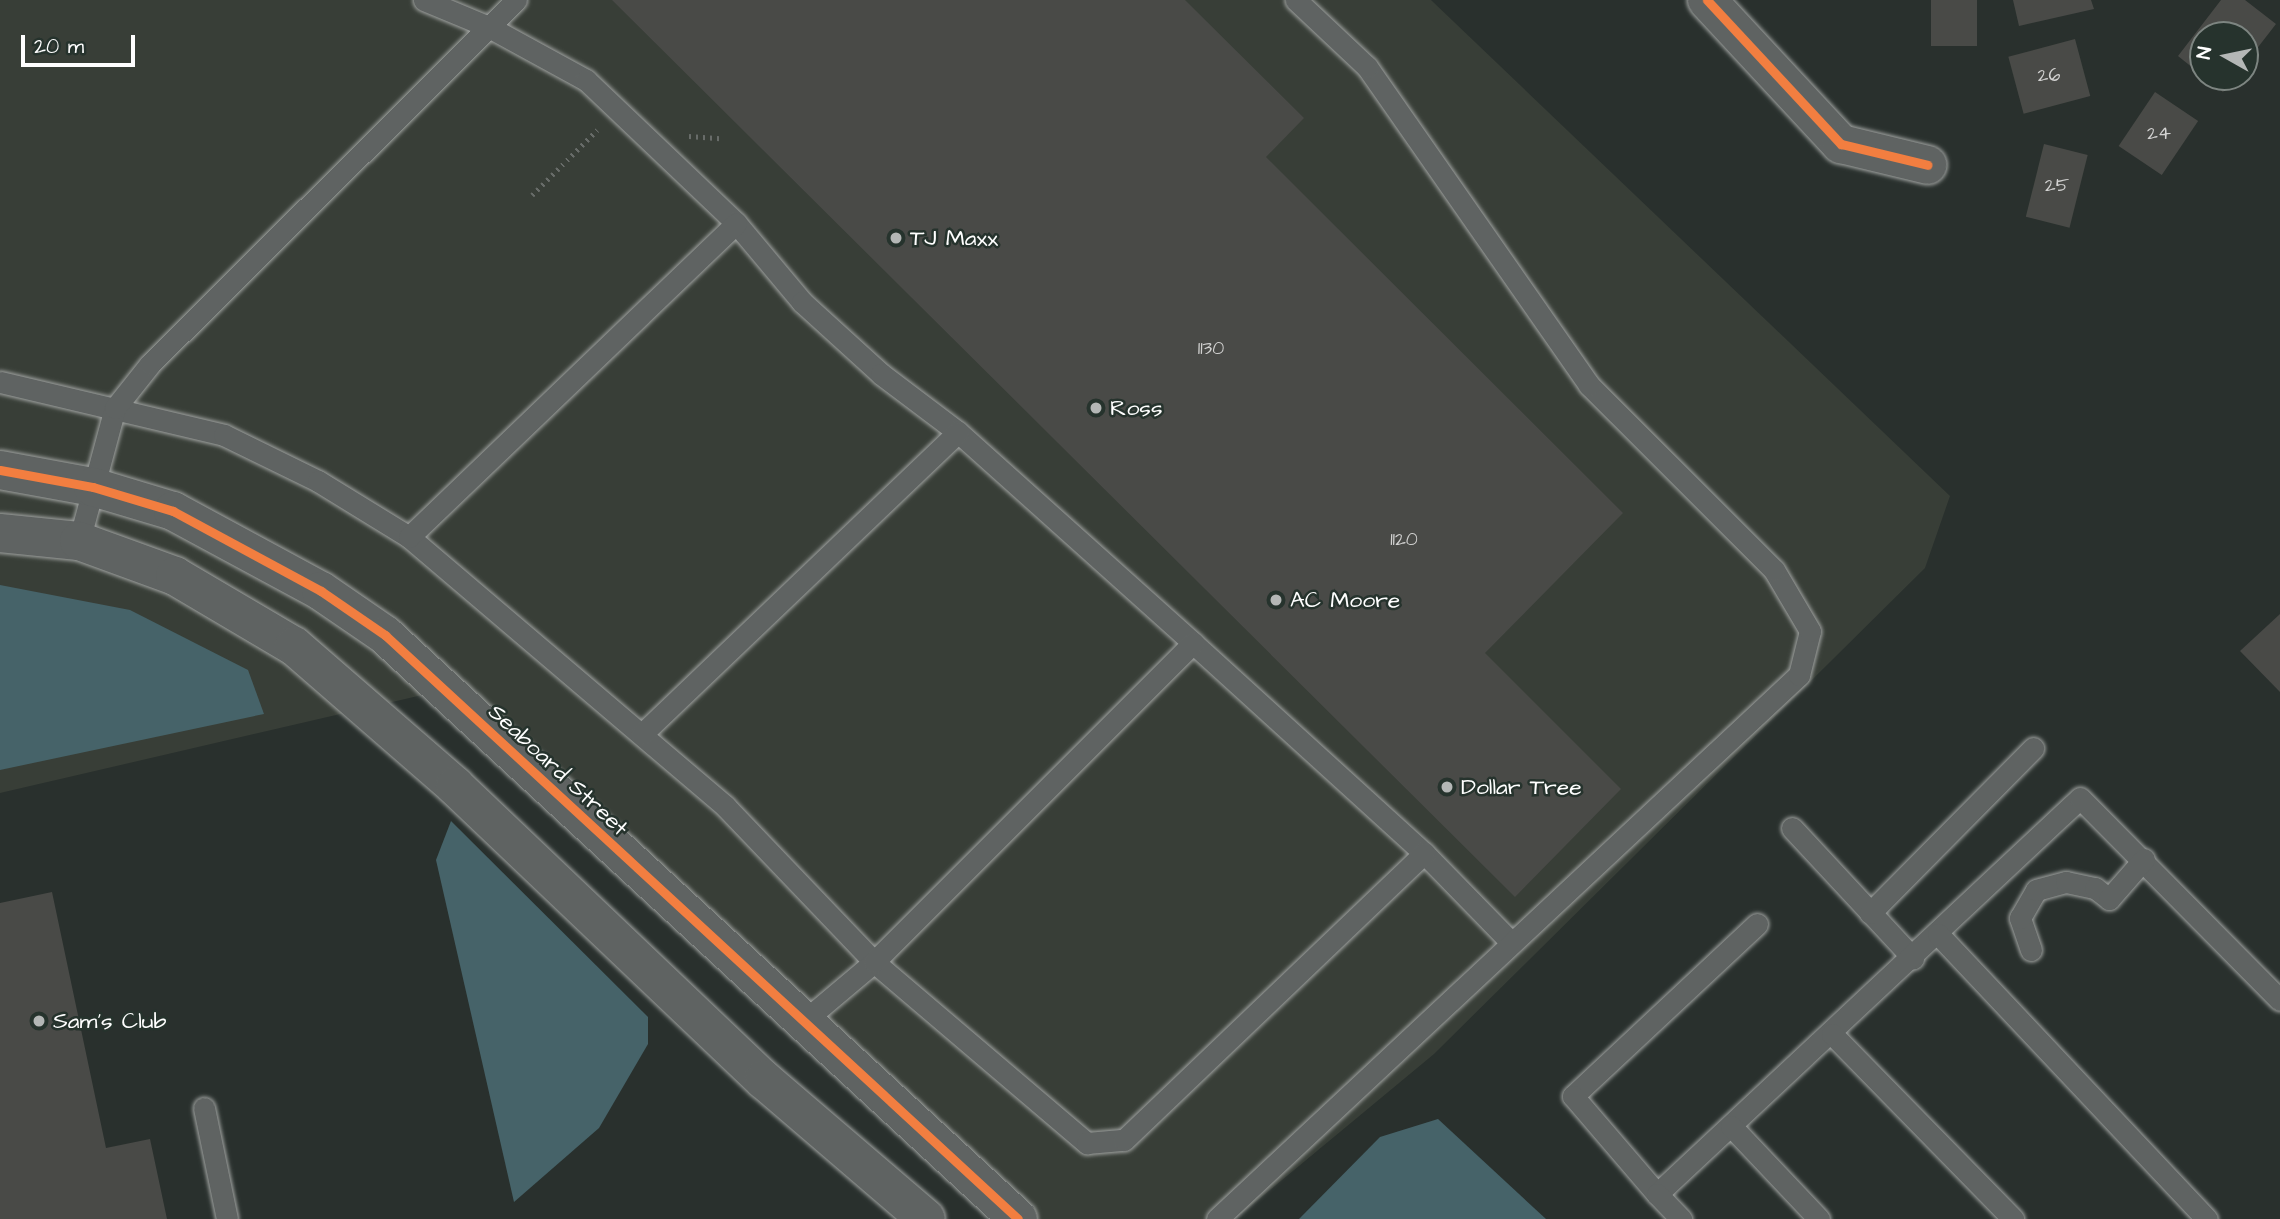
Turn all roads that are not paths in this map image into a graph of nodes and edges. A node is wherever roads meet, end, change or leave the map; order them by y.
1 (424, 0) edge
2 (516, 0) edge
3 (1296, 0) edge
4 (1707, 0) edge
5 (489, 27) junction
6 (1928, 165) dead end
7 (736, 223) junction
8 (0, 382) edge
9 (115, 408) junction
10 (958, 432) junction
11 (0, 470) edge
12 (93, 487) junction
13 (0, 533) edge
14 (409, 537) junction
15 (79, 541) junction
16 (1193, 643) junction
17 (642, 734) junction
18 (2033, 748) dead end
19 (1792, 828) dead end
20 (1424, 853) junction
21 (2144, 859) junction
22 (1870, 913) junction
23 (1757, 923) dead end
24 (1938, 934) junction
25 (1510, 940) junction
26 (2031, 950) dead end
27 (1913, 958) junction
28 (874, 962) junction
29 (2280, 1000) edge
30 (804, 1021) junction
31 (1832, 1034) junction
32 (204, 1108) dead end
33 (1731, 1126) junction
34 (1657, 1194) junction
35 (227, 1219) edge
36 (926, 1219) edge
37 (1017, 1219) edge
38 (1217, 1219) edge
39 (1681, 1219) edge
40 (1819, 1219) edge
41 (2013, 1219) edge
42 (2207, 1219) edge

1 - 5 lane
2 - 5 lane
3 - 25 lane
4 - 6 street
5 - 7 lane
5 - 9 lane
7 - 10 lane
7 - 14 lane
8 - 9 lane
9 - 12 lane
9 - 14 lane
10 - 16 lane
10 - 17 lane
11 - 12 street, Seaboard Street
12 - 15 lane
12 - 30 street, Seaboard Street
13 - 15 street
14 - 17 lane
15 - 36 street
16 - 20 lane
16 - 28 lane
17 - 28 lane
18 - 22 lane
19 - 22 lane
20 - 25 lane
20 - 28 lane
21 - 24 lane
21 - 26 lane
21 - 29 lane
22 - 27 lane
23 - 34 lane
24 - 27 lane
24 - 42 lane
25 - 38 lane
27 - 31 lane
28 - 30 lane
30 - 37 street, Seaboard Street
31 - 33 lane
31 - 41 lane
32 - 35 lane
33 - 34 lane
33 - 40 lane
34 - 39 lane

